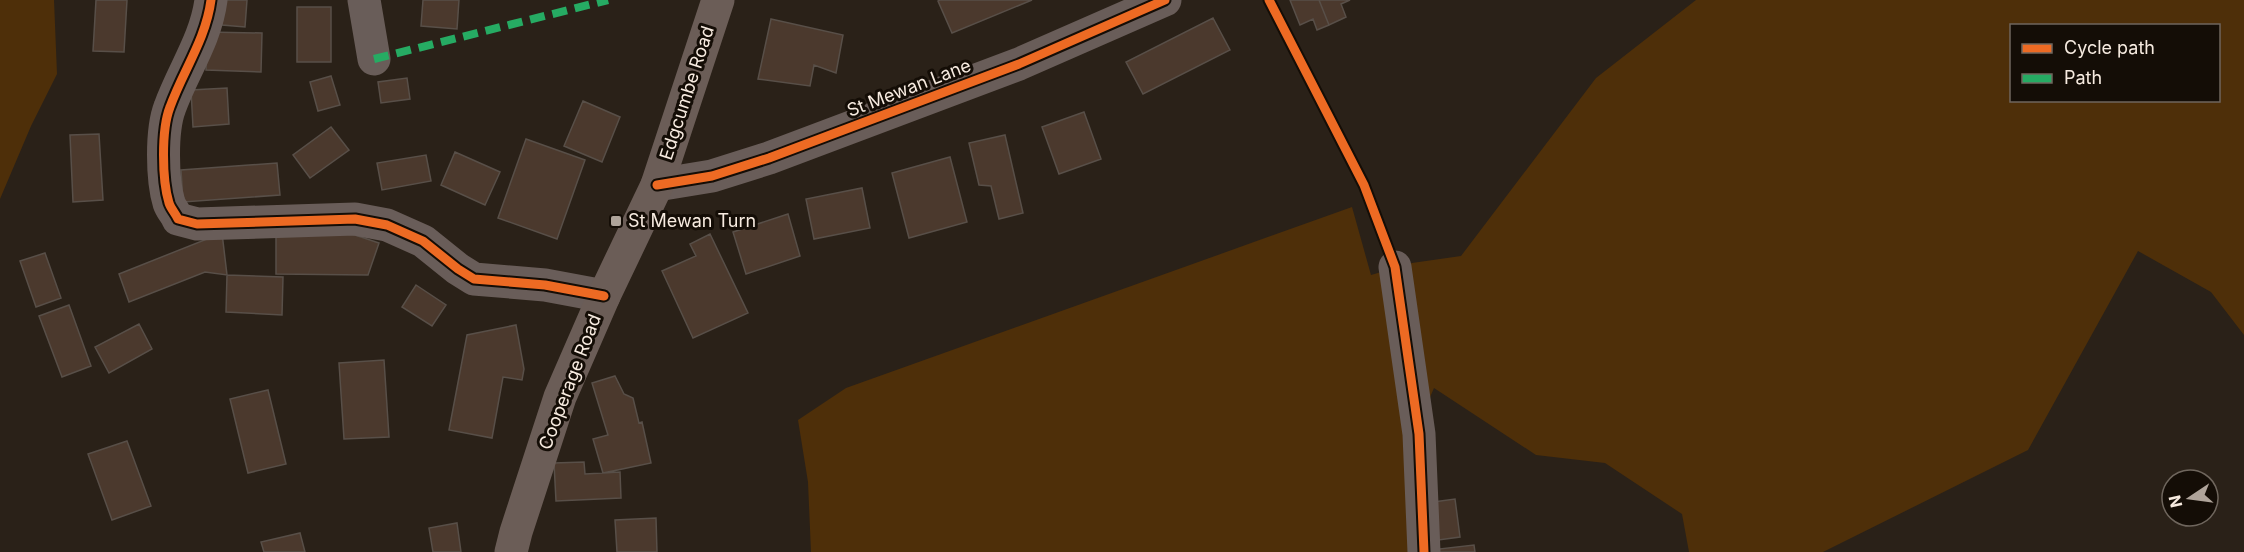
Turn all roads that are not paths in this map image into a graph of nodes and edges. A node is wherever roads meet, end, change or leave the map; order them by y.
1 (211, 0) edge
2 (364, 0) edge
3 (718, 0) edge
4 (1165, 0) edge
5 (374, 59) dead end
6 (657, 185) junction
7 (1395, 267) road end
8 (604, 296) junction
9 (511, 552) edge
10 (1424, 552) edge

1 - 8 street
2 - 5 street
3 - 6 main road, Edgcumbe Road
4 - 6 street, St Mewan Lane
6 - 8 main road, Cooperage Road
7 - 10 street
8 - 9 main road, Cooperage Road

